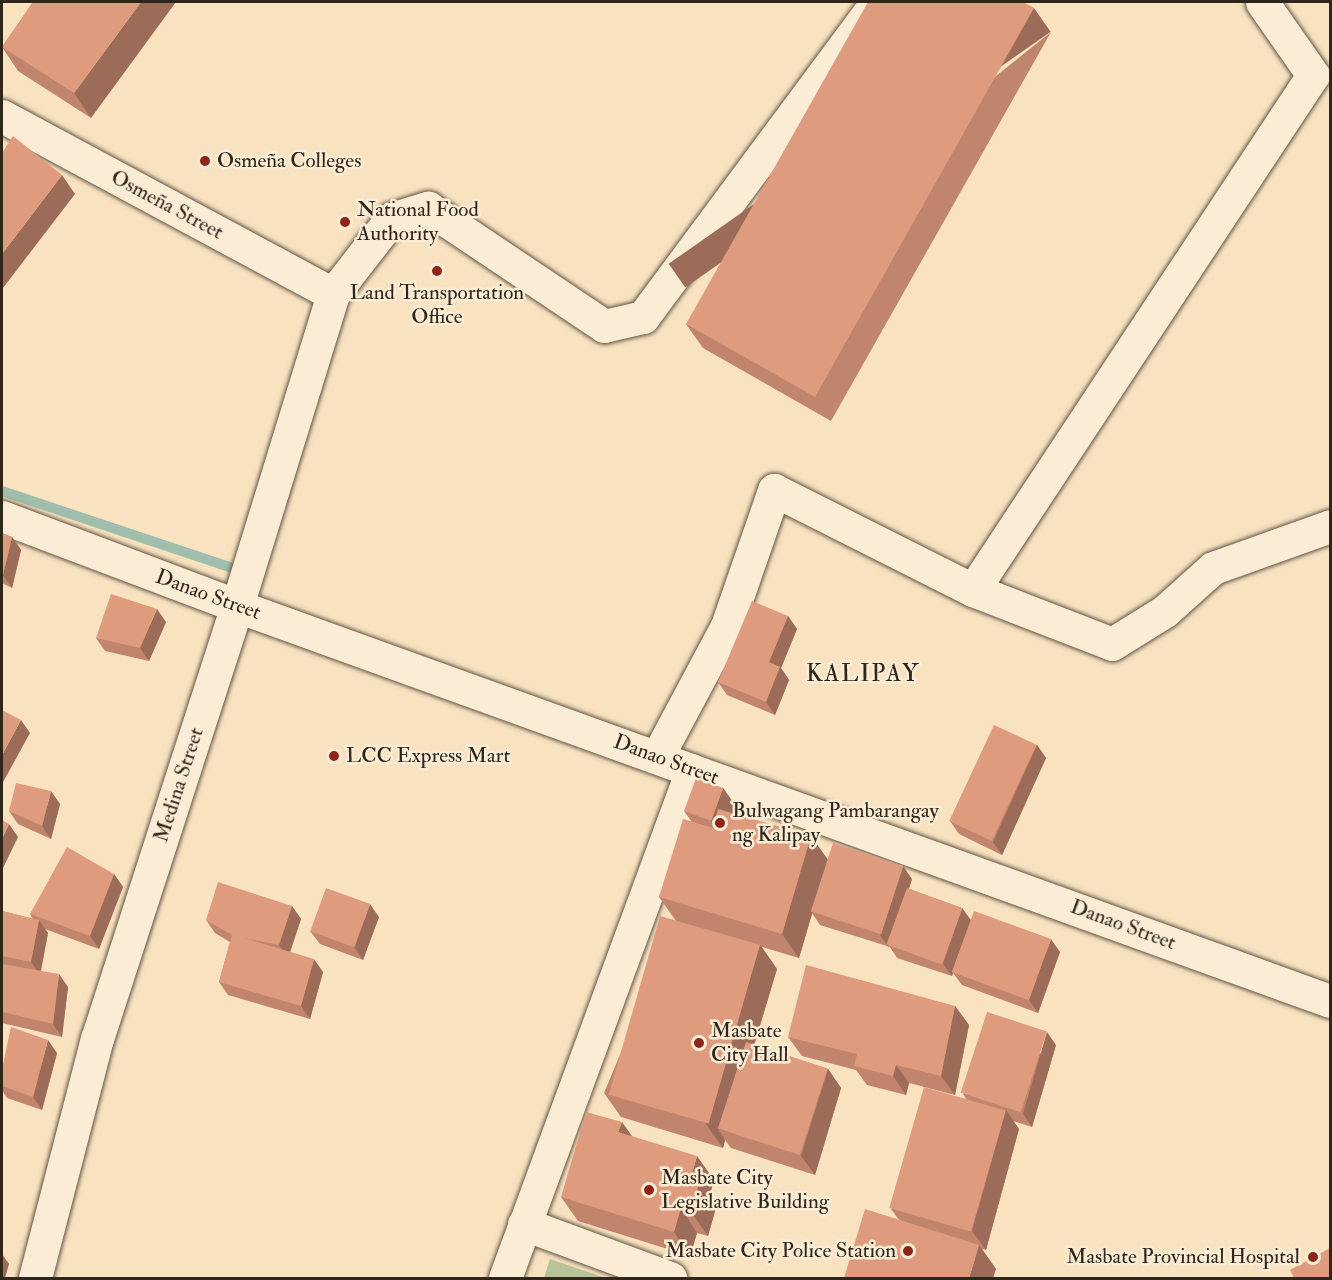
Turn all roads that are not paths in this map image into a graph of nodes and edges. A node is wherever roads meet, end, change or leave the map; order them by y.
1 (877, 2) edge
2 (1262, 2) edge
3 (2, 116) edge
4 (333, 294) junction
5 (2, 517) edge
6 (1330, 526) edge
7 (973, 590) junction
8 (237, 606) junction
9 (657, 757) junction
10 (692, 770) junction
11 (1330, 1000) edge
12 (524, 1224) junction
13 (34, 1278) edge
14 (506, 1278) edge
15 (670, 1278) edge

1 - 4 street
2 - 7 street
3 - 4 street, Osmeña Street
4 - 8 street, Medina Street
5 - 8 street, Danao Street
6 - 7 street
7 - 9 street
8 - 9 street, Danao Street
8 - 13 street, Medina Street
9 - 10 street, Danao Street
10 - 11 street, Danao Street
10 - 12 street
12 - 14 street
12 - 15 street

